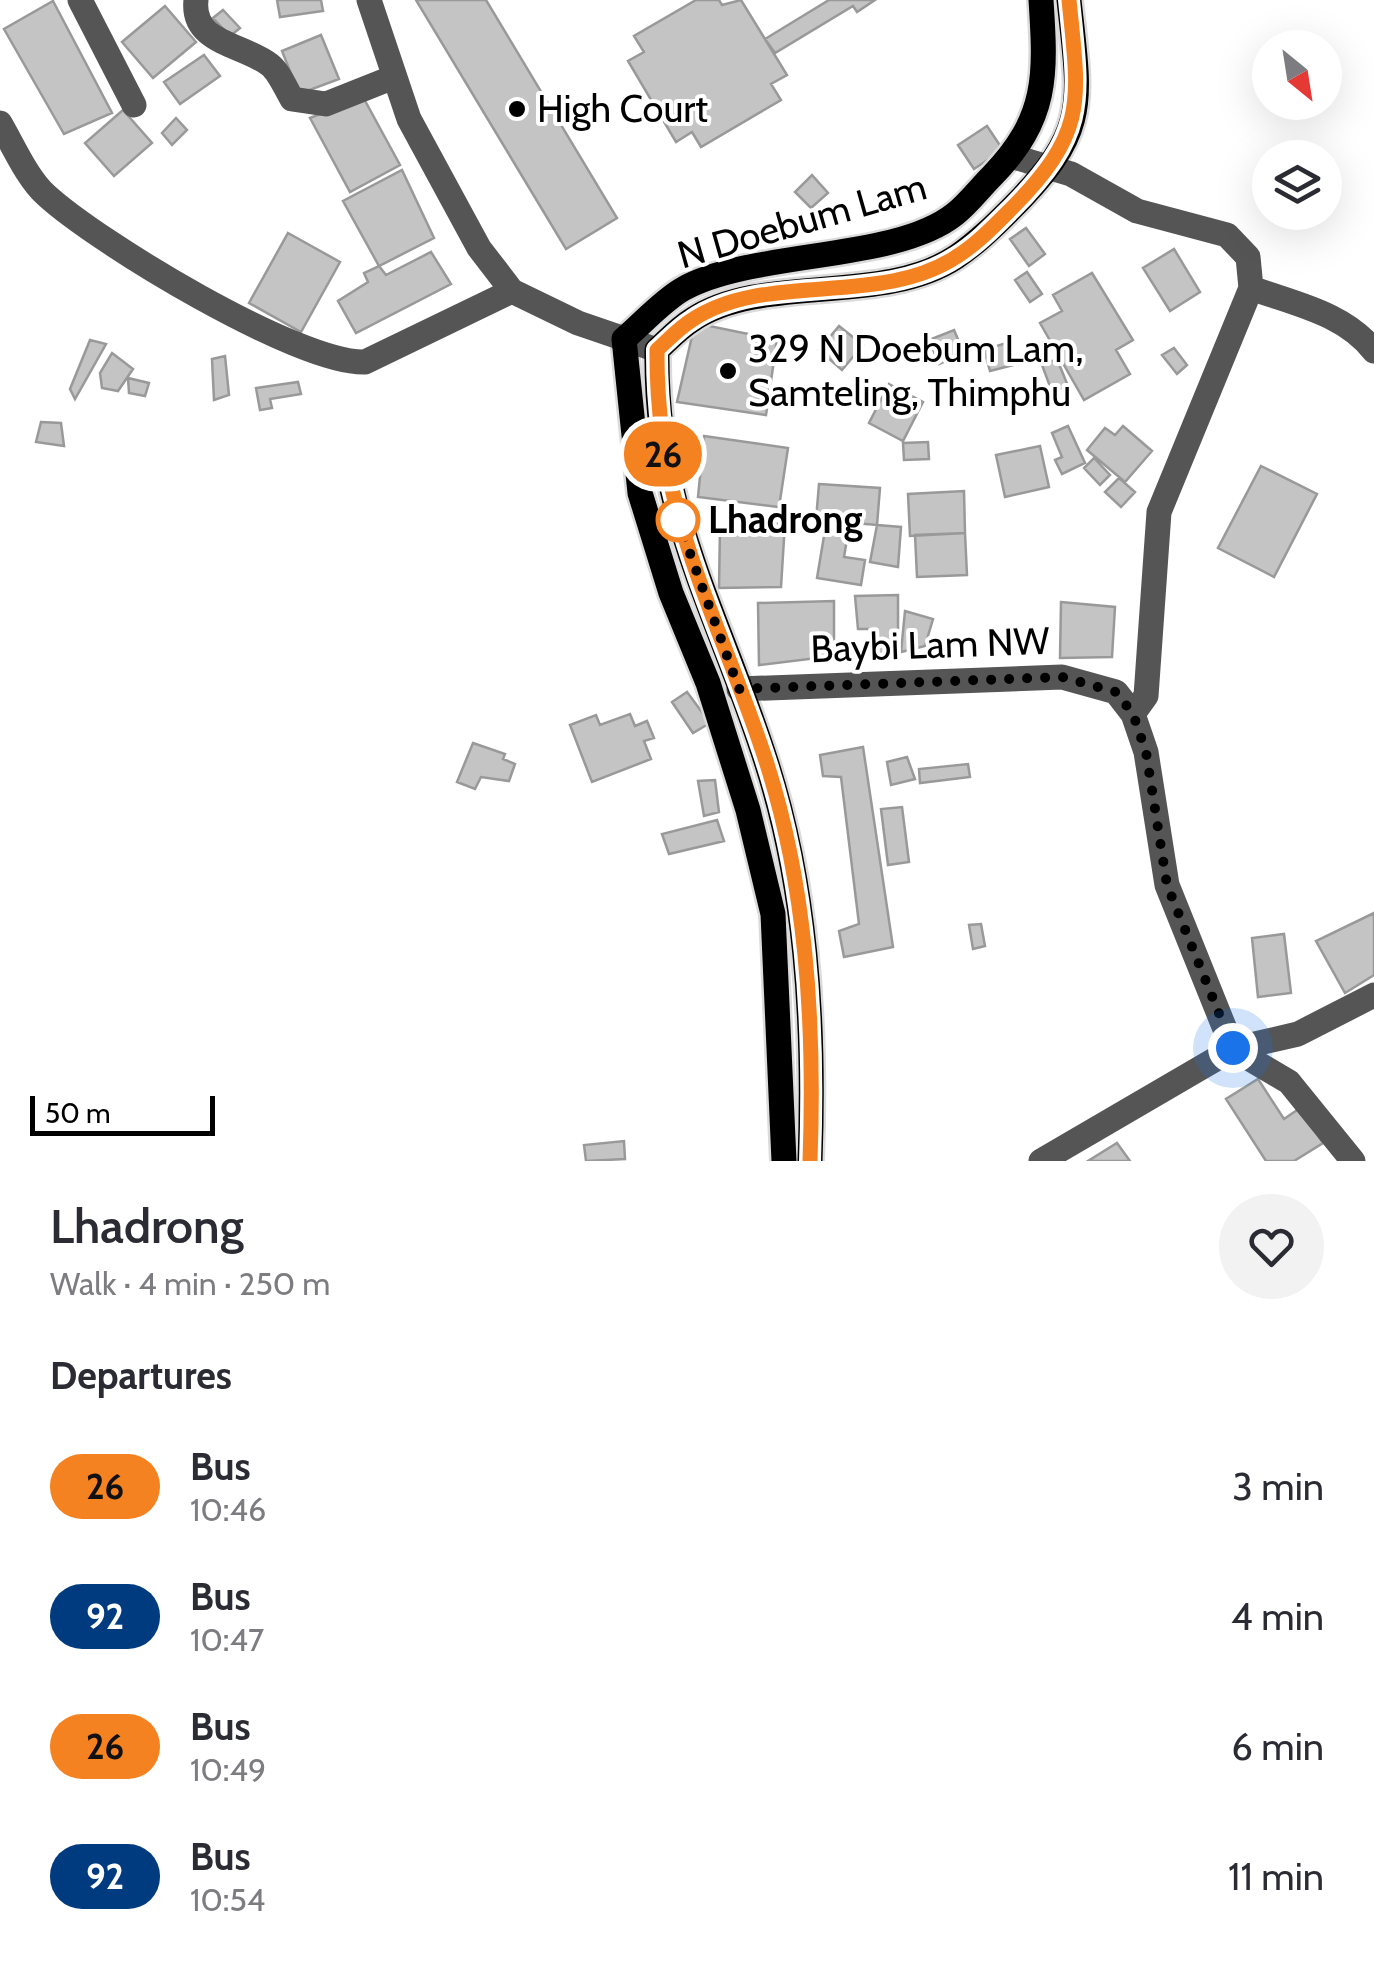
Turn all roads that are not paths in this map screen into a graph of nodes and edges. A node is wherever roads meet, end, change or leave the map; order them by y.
1 (80, 0) edge
2 (196, 0) edge
3 (369, 0) edge
4 (1041, 0) edge
5 (1069, 0) edge
6 (394, 77) junction
7 (134, 105) dead end
8 (0, 123) edge
9 (1011, 156) junction
10 (1052, 167) junction
11 (1251, 288) junction
12 (512, 292) junction
13 (624, 339) junction
14 (657, 350) junction
15 (1374, 351) edge
16 (739, 689) junction
17 (1133, 714) junction
18 (1374, 995) edge
19 (1233, 1048) junction
20 (784, 1161) edge
21 (810, 1161) edge
22 (1042, 1161) edge
23 (1353, 1161) edge

1 - 7 street
2 - 6 street
3 - 6 street
4 - 9 main road, N Doebum Lam
5 - 10 main road, N Doebum Lam
6 - 12 street
8 - 12 street
9 - 10 street
9 - 13 main road, N Doebum Lam
10 - 11 street
10 - 14 main road, N Doebum Lam
11 - 15 street
11 - 17 street
12 - 13 street
13 - 14 street
13 - 20 main road
14 - 16 main road
16 - 17 street, Baybi Lam NW
16 - 21 main road
17 - 19 street
18 - 19 street
19 - 22 street
19 - 23 street

